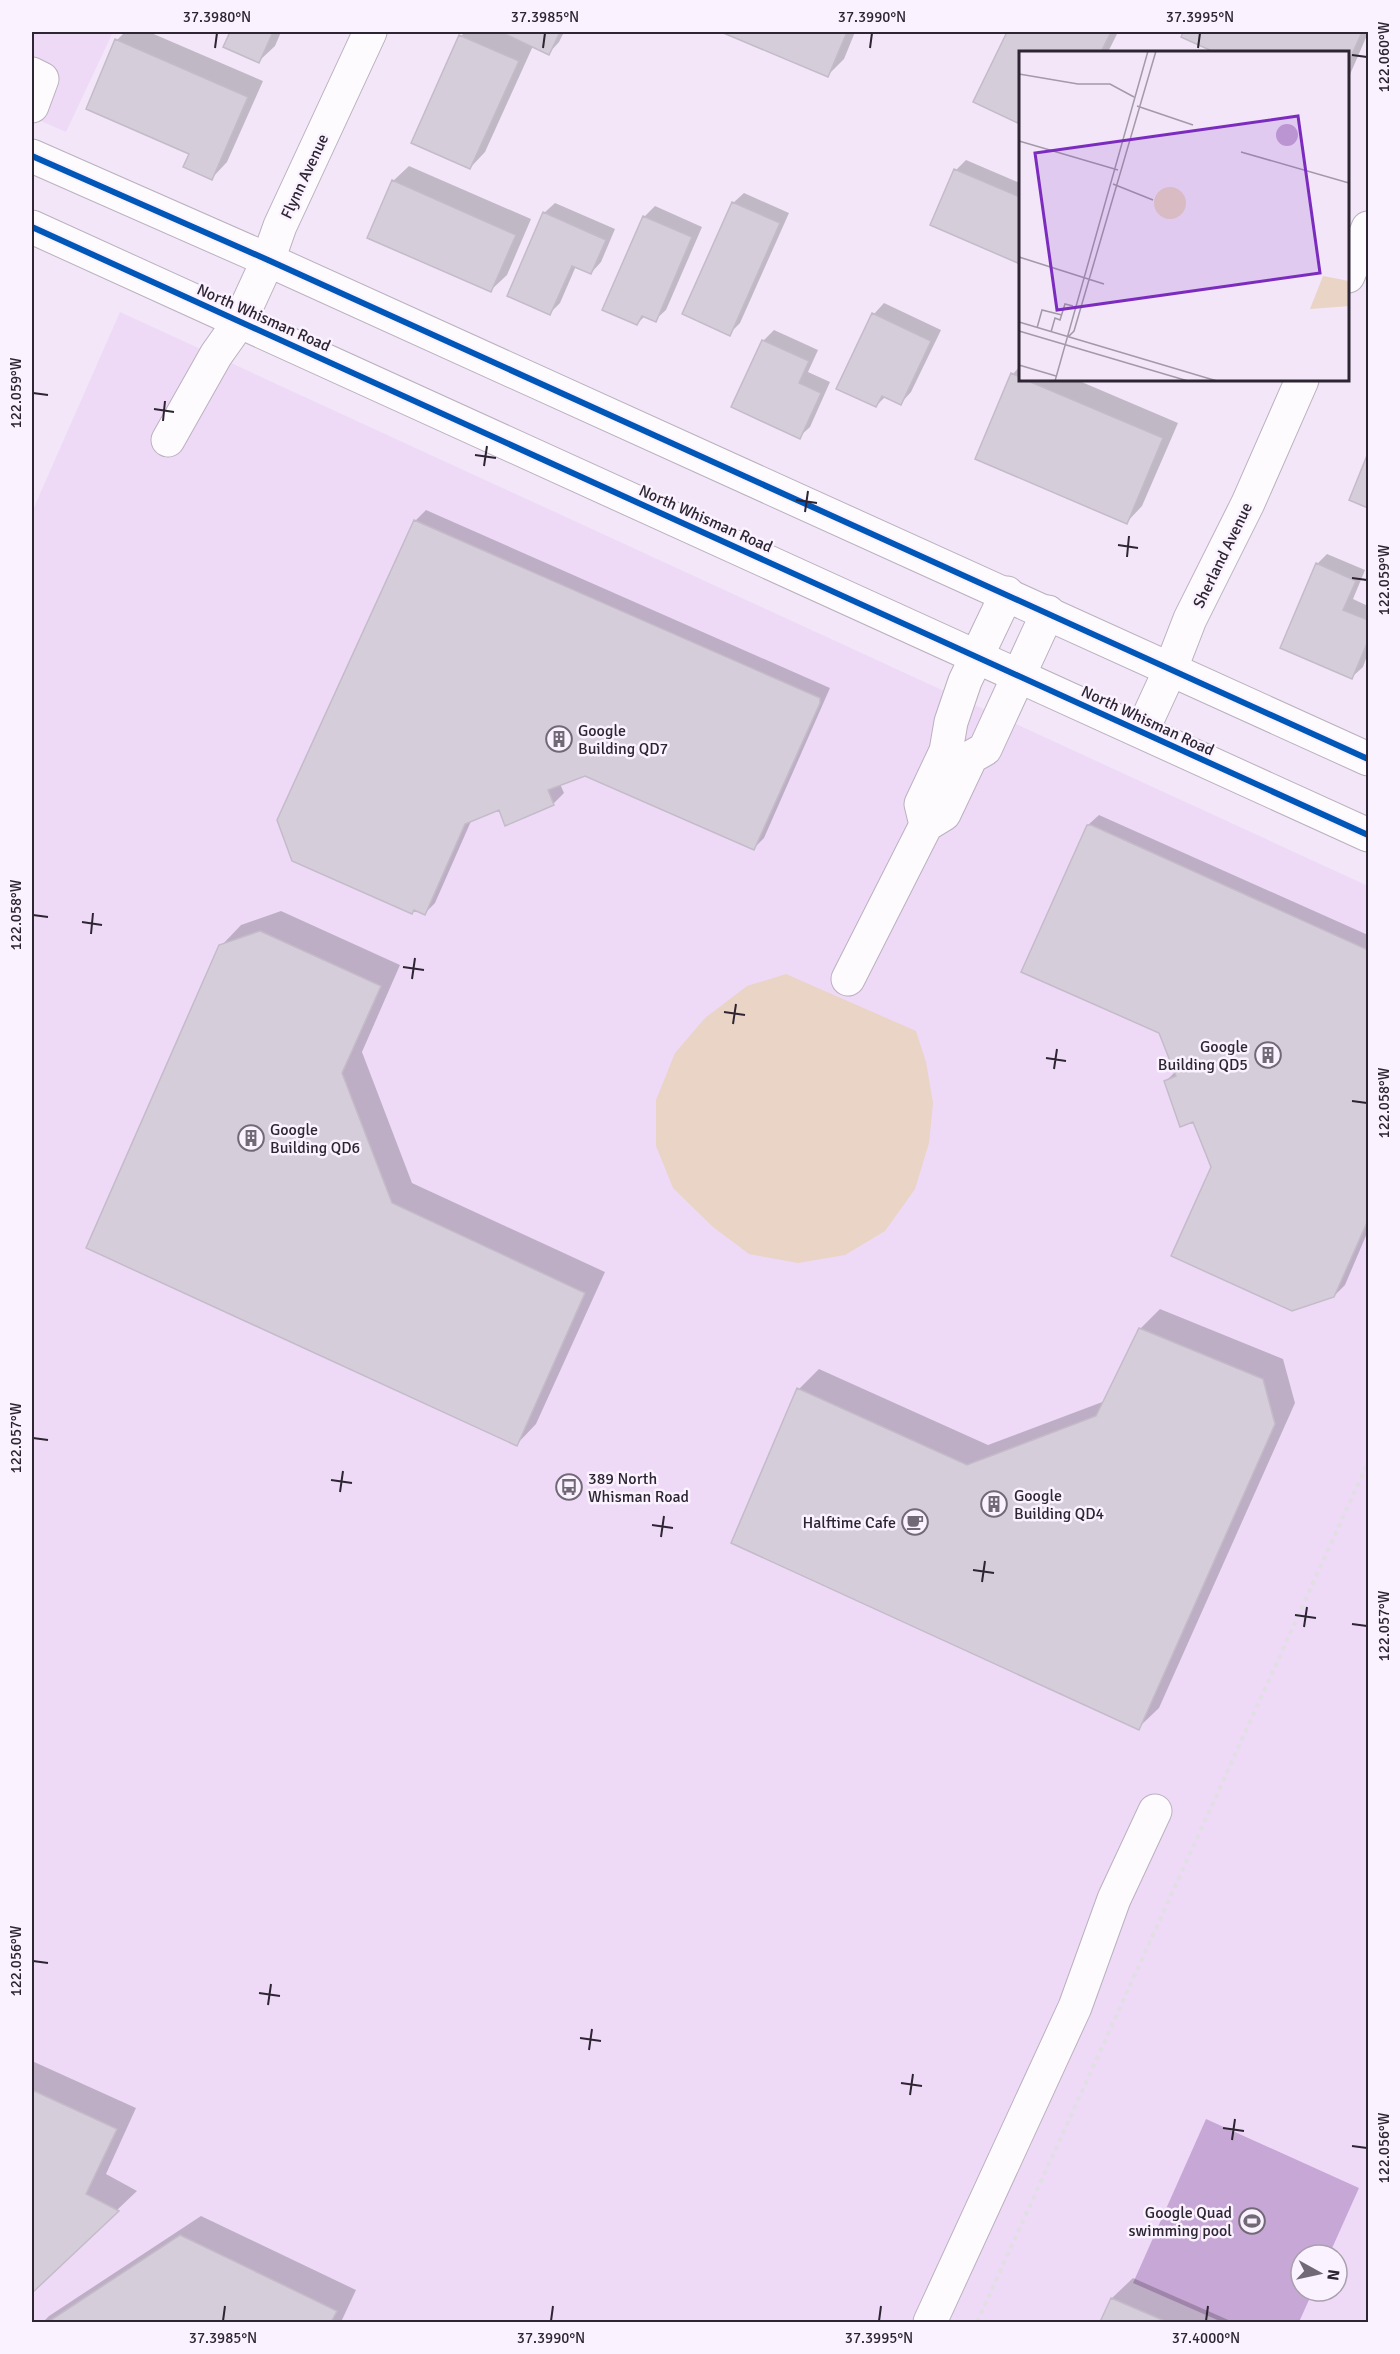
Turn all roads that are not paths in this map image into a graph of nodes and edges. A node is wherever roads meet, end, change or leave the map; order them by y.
1 (370, 32) edge
2 (32, 74) edge
3 (32, 106) edge
4 (32, 156) edge
5 (32, 227) edge
6 (1368, 228) edge
7 (268, 260) junction
8 (1349, 271) edge
9 (240, 321) junction
10 (1302, 381) edge
11 (168, 440) dead end
12 (1007, 593) junction
13 (1048, 612) junction
14 (977, 657) junction
15 (1171, 668) junction
16 (1019, 675) junction
17 (1142, 731) junction
18 (1368, 759) edge
19 (926, 825) junction
20 (1368, 835) edge
21 (848, 979) dead end
22 (1155, 1811) dead end
23 (930, 2322) edge

1 - 7 main road, Flynn Avenue
2 - 3 main road
4 - 7 main road
5 - 9 main road, North Whisman Road
6 - 8 main road
7 - 9 main road, Flynn Avenue
7 - 12 main road
9 - 11 main road, Flynn Avenue
9 - 14 main road, North Whisman Road
10 - 15 main road, Sherland Avenue
12 - 13 main road
12 - 14 main road
13 - 15 main road
13 - 16 main road
14 - 16 main road, North Whisman Road
14 - 19 main road
15 - 17 main road, Sherland Avenue
15 - 18 main road
16 - 17 main road, North Whisman Road
16 - 19 main road
17 - 20 main road, North Whisman Road
19 - 21 main road
22 - 23 main road

